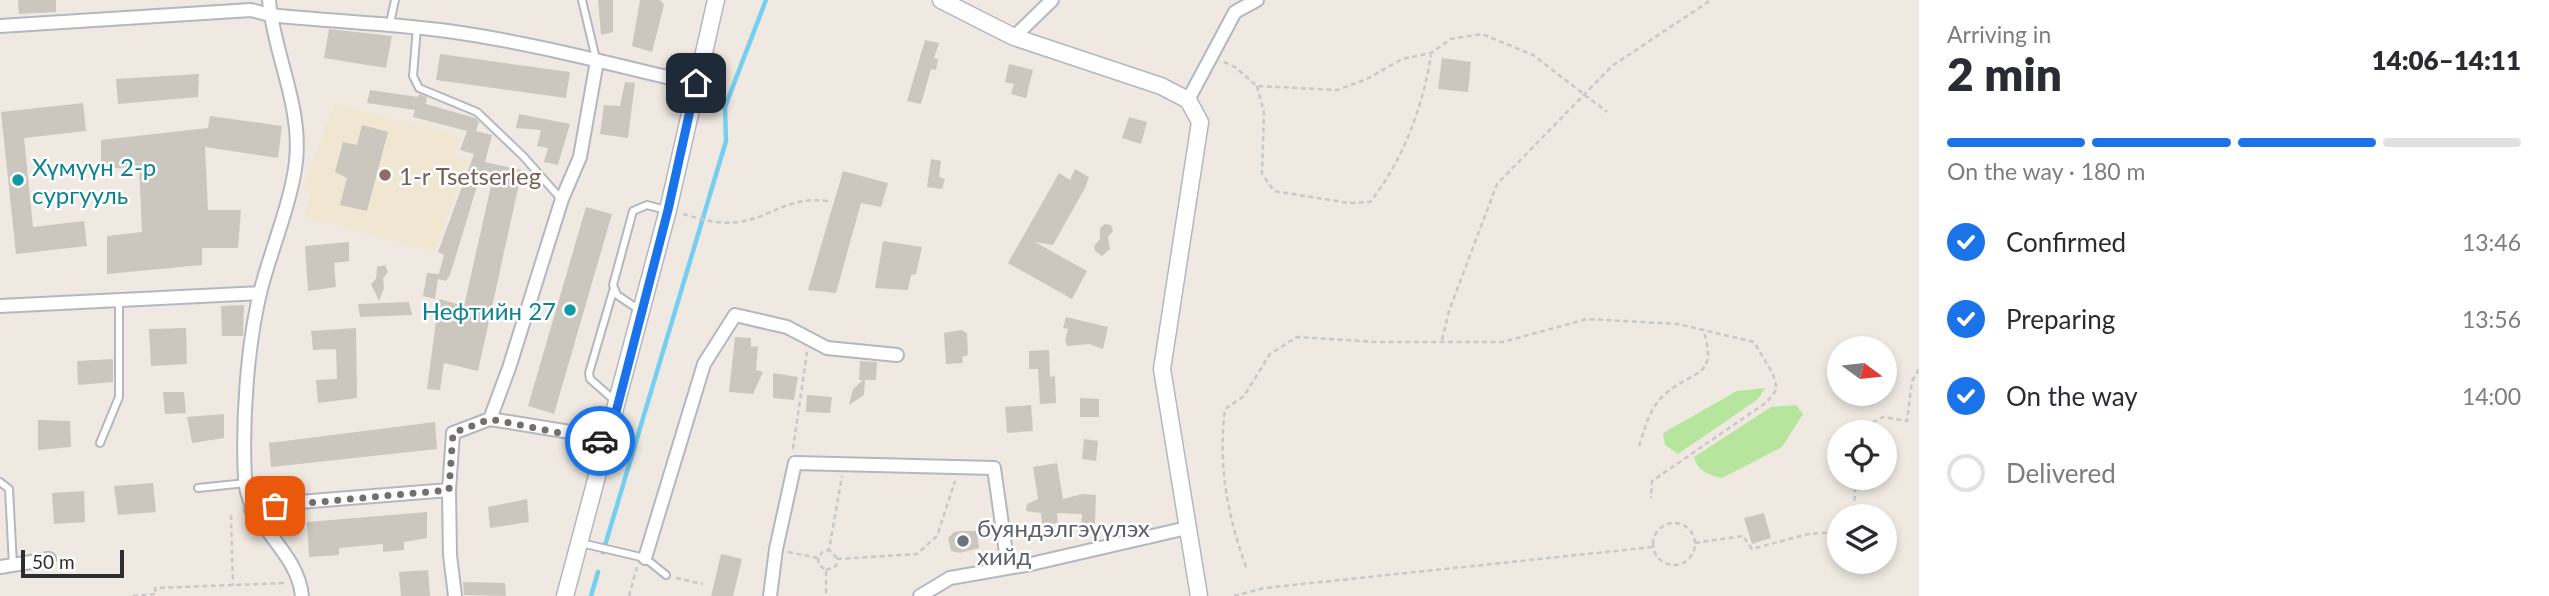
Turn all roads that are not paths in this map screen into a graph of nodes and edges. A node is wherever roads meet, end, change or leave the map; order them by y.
1 (269, 0) edge
2 (395, 0) edge
3 (582, 0) edge
4 (716, 0) edge
5 (941, 0) edge
6 (1052, 0) edge
7 (1257, 0) edge
8 (270, 15) junction
9 (390, 23) junction
10 (0, 26) edge
11 (417, 27) junction
12 (1014, 37) junction
13 (597, 61) junction
14 (696, 83) junction
15 (1188, 100) junction
16 (562, 199) junction
17 (668, 210) junction
18 (613, 291) junction
19 (260, 293) junction
20 (119, 299) junction
21 (0, 306) edge
22 (642, 312) junction
23 (897, 355) dead end
24 (618, 403) junction
25 (490, 419) junction
26 (100, 443) dead end
27 (608, 443) junction
28 (0, 482) edge
29 (246, 483) junction
30 (198, 488) dead end
31 (449, 490) junction
32 (251, 510) junction
33 (1187, 528) junction
34 (588, 545) junction
35 (642, 557) junction
36 (48, 559) dead end
37 (7, 566) edge
38 (1008, 568) junction
39 (666, 575) road end
40 (302, 596) edge
41 (455, 596) edge
42 (565, 596) edge
43 (771, 596) edge
44 (920, 596) edge
45 (1199, 596) edge

1 - 8 street
2 - 9 lane
3 - 13 lane
4 - 14 street
5 - 12 street
6 - 12 street
7 - 15 street
8 - 9 street
8 - 10 street
8 - 19 street
9 - 11 street
11 - 13 street
11 - 16 lane
12 - 15 street
13 - 14 street
13 - 16 street
14 - 17 street
15 - 33 street
16 - 25 street
17 - 18 lane
17 - 22 street
18 - 22 lane
18 - 24 lane
19 - 20 street
19 - 29 street
20 - 21 street
20 - 26 lane
22 - 24 street
23 - 35 street
24 - 27 street
25 - 27 street
25 - 31 street
27 - 34 street
28 - 37 lane
29 - 30 lane
29 - 32 street
31 - 32 street
31 - 41 street
32 - 40 street
33 - 38 street
33 - 45 street
34 - 35 lane
34 - 42 street
35 - 39 lane
36 - 37 street
38 - 43 street
38 - 44 street

